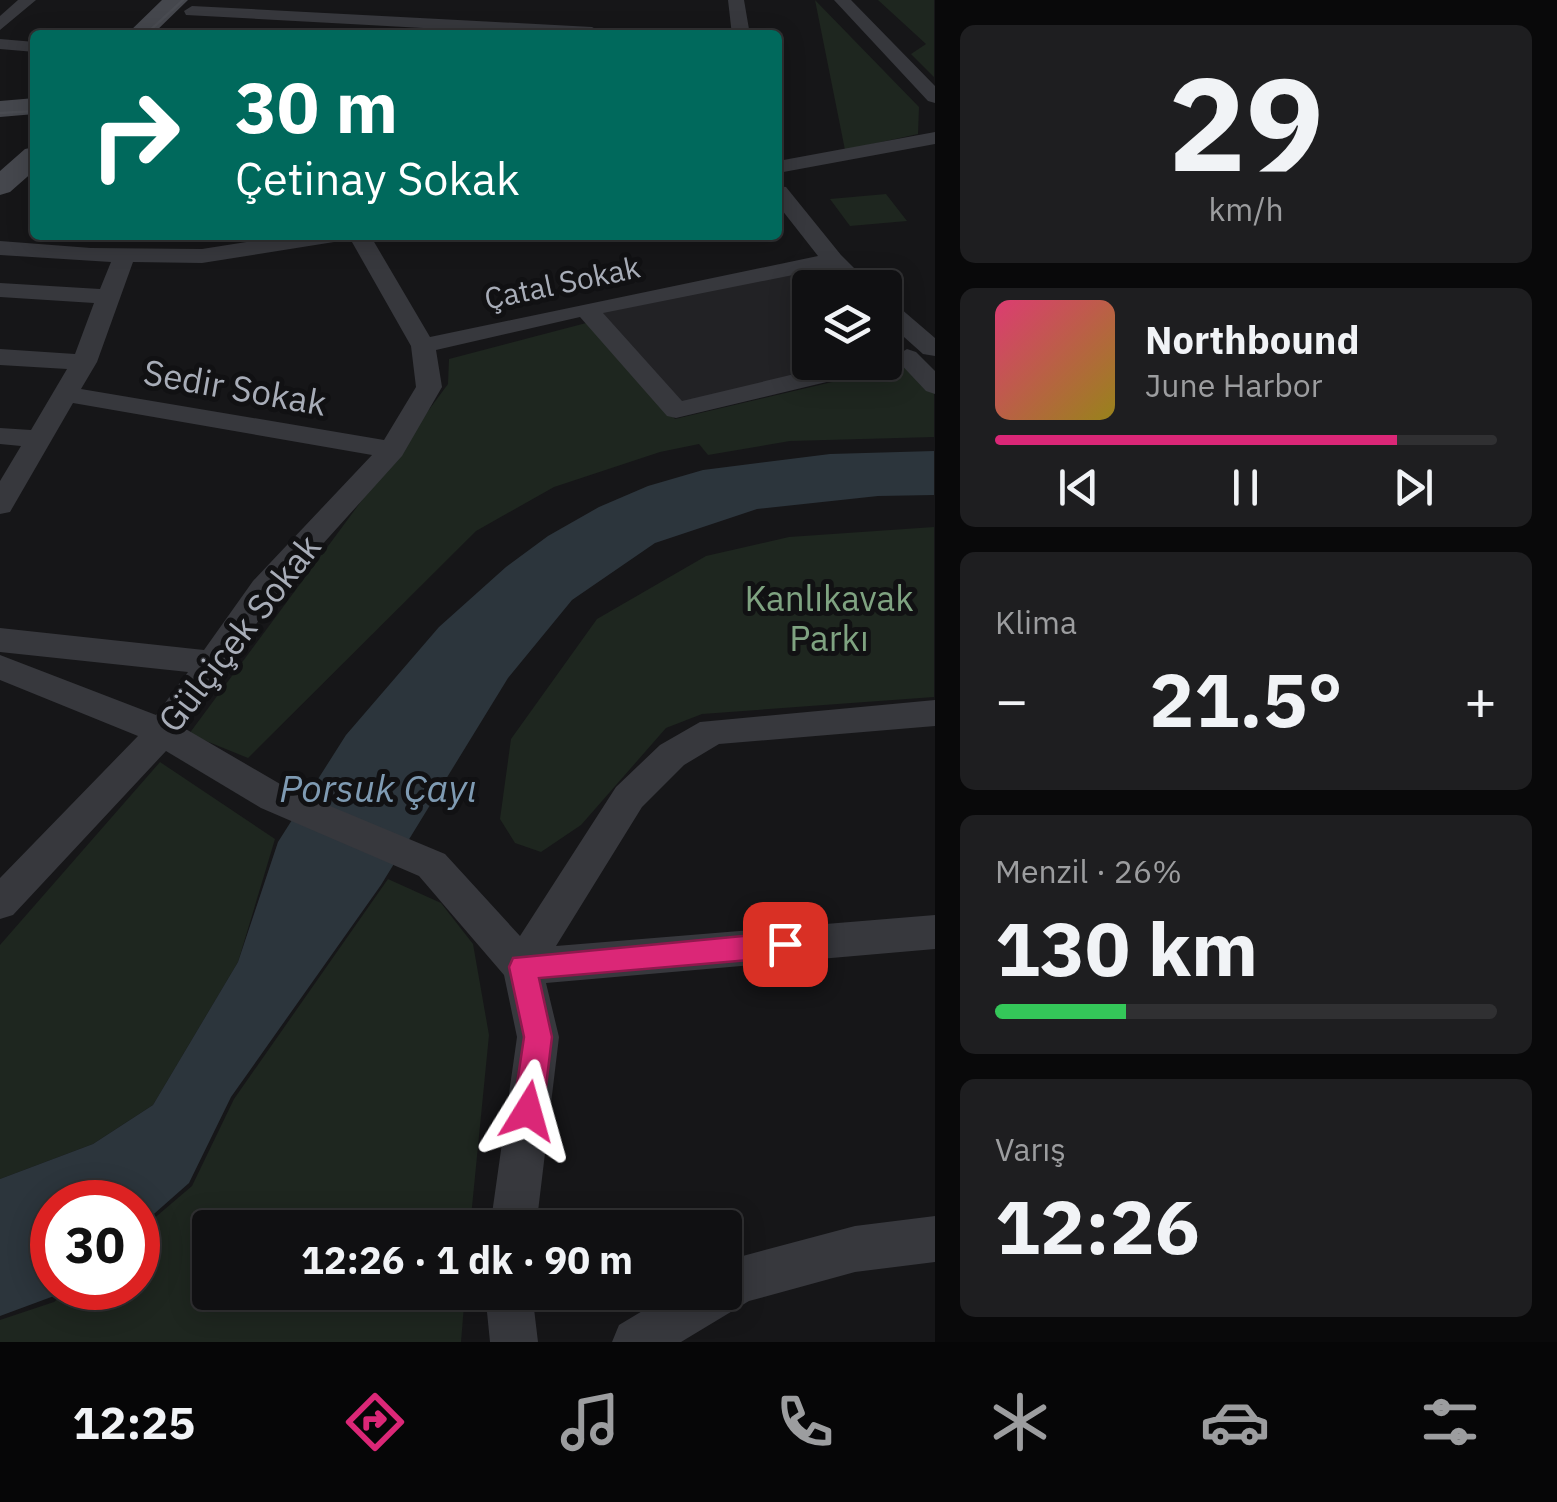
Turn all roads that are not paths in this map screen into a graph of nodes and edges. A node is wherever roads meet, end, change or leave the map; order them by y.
1 (28, 0) edge
2 (455, 0) edge
3 (736, 0) edge
4 (842, 0) edge
5 (191, 4) edge
6 (0, 25) edge
7 (593, 28) edge
8 (147, 30) edge
9 (171, 30) edge
10 (428, 30) edge
11 (740, 30) edge
12 (0, 44) edge
13 (30, 46) edge
14 (934, 98) edge
15 (22, 116) edge
16 (934, 138) edge
17 (30, 159) edge
18 (0, 160) edge
19 (782, 166) edge
20 (0, 186) edge
21 (782, 197) edge
22 (295, 240) edge
23 (362, 240) edge
24 (116, 246) edge
25 (0, 248) edge
26 (833, 260) junction
27 (844, 270) edge
28 (0, 290) edge
29 (108, 297) junction
30 (586, 309) junction
31 (902, 322) edge
32 (423, 346) junction
33 (933, 349) edge
34 (902, 357) edge
35 (0, 358) edge
36 (84, 362) junction
37 (902, 367) edge
38 (805, 380) edge
39 (934, 386) edge
40 (66, 394) junction
41 (0, 436) edge
42 (38, 439) junction
43 (392, 450) junction
44 (0, 505) edge
45 (0, 640) edge
46 (212, 663) junction
47 (0, 667) edge
48 (934, 712) edge
49 (164, 732) junction
50 (0, 903) edge
51 (934, 932) edge
52 (522, 967) junction
53 (515, 1210) edge
54 (934, 1239) edge
55 (855, 1249) junction
56 (742, 1259) edge
57 (742, 1279) edge
58 (510, 1310) edge
59 (690, 1310) edge
60 (514, 1342) edge
61 (636, 1342) edge

1 - 6 street
2 - 10 street
3 - 11 street
4 - 14 street
5 - 8 main road
5 - 9 main road
5 - 10 street
7 - 10 street
12 - 13 street
15 - 18 main road
16 - 19 street
17 - 20 main road
21 - 26 street
22 - 24 street
23 - 32 street, Gülçiçek Sokak
24 - 25 street
24 - 29 street
26 - 27 street
26 - 30 street, Çatal Sokak
28 - 29 street
29 - 36 street
30 - 32 street, Çatal Sokak
30 - 38 street
31 - 33 street
32 - 43 street, Gülçiçek Sokak
33 - 34 street
35 - 36 street
36 - 40 street
37 - 39 street
40 - 42 street
40 - 43 street, Sedir Sokak
41 - 42 street
42 - 44 street
43 - 46 street, Gülçiçek Sokak
45 - 46 street
46 - 49 street, Gülçiçek Sokak
47 - 49 street
48 - 52 street
49 - 50 street, Gülçiçek Sokak
49 - 52 street
51 - 52 street
52 - 53 street
54 - 55 street
55 - 56 street
55 - 57 street
58 - 60 street
59 - 61 street

